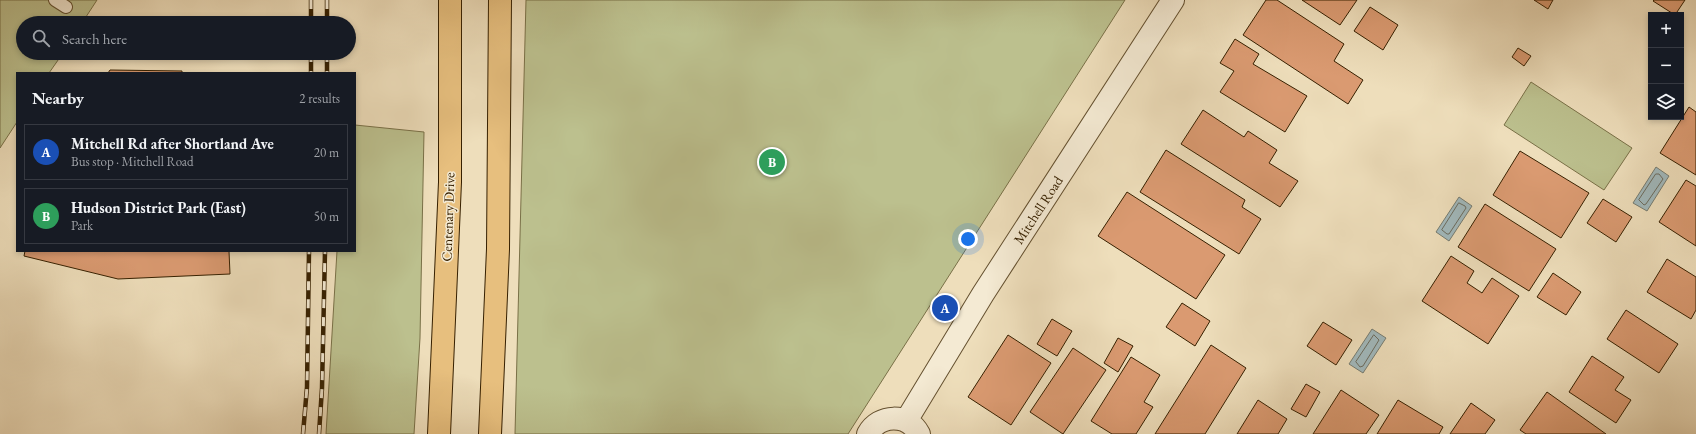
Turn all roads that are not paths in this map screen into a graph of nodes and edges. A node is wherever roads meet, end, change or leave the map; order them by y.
1 (55, 0) edge
2 (450, 0) edge
3 (500, 0) edge
4 (1173, 0) edge
5 (66, 7) dead end
6 (912, 427) edge
7 (439, 434) edge
8 (490, 434) edge
9 (868, 434) edge

1 - 5 lane
2 - 7 highway, Centenary Drive
3 - 8 highway
4 - 6 street, Mitchell Road
6 - 9 street

